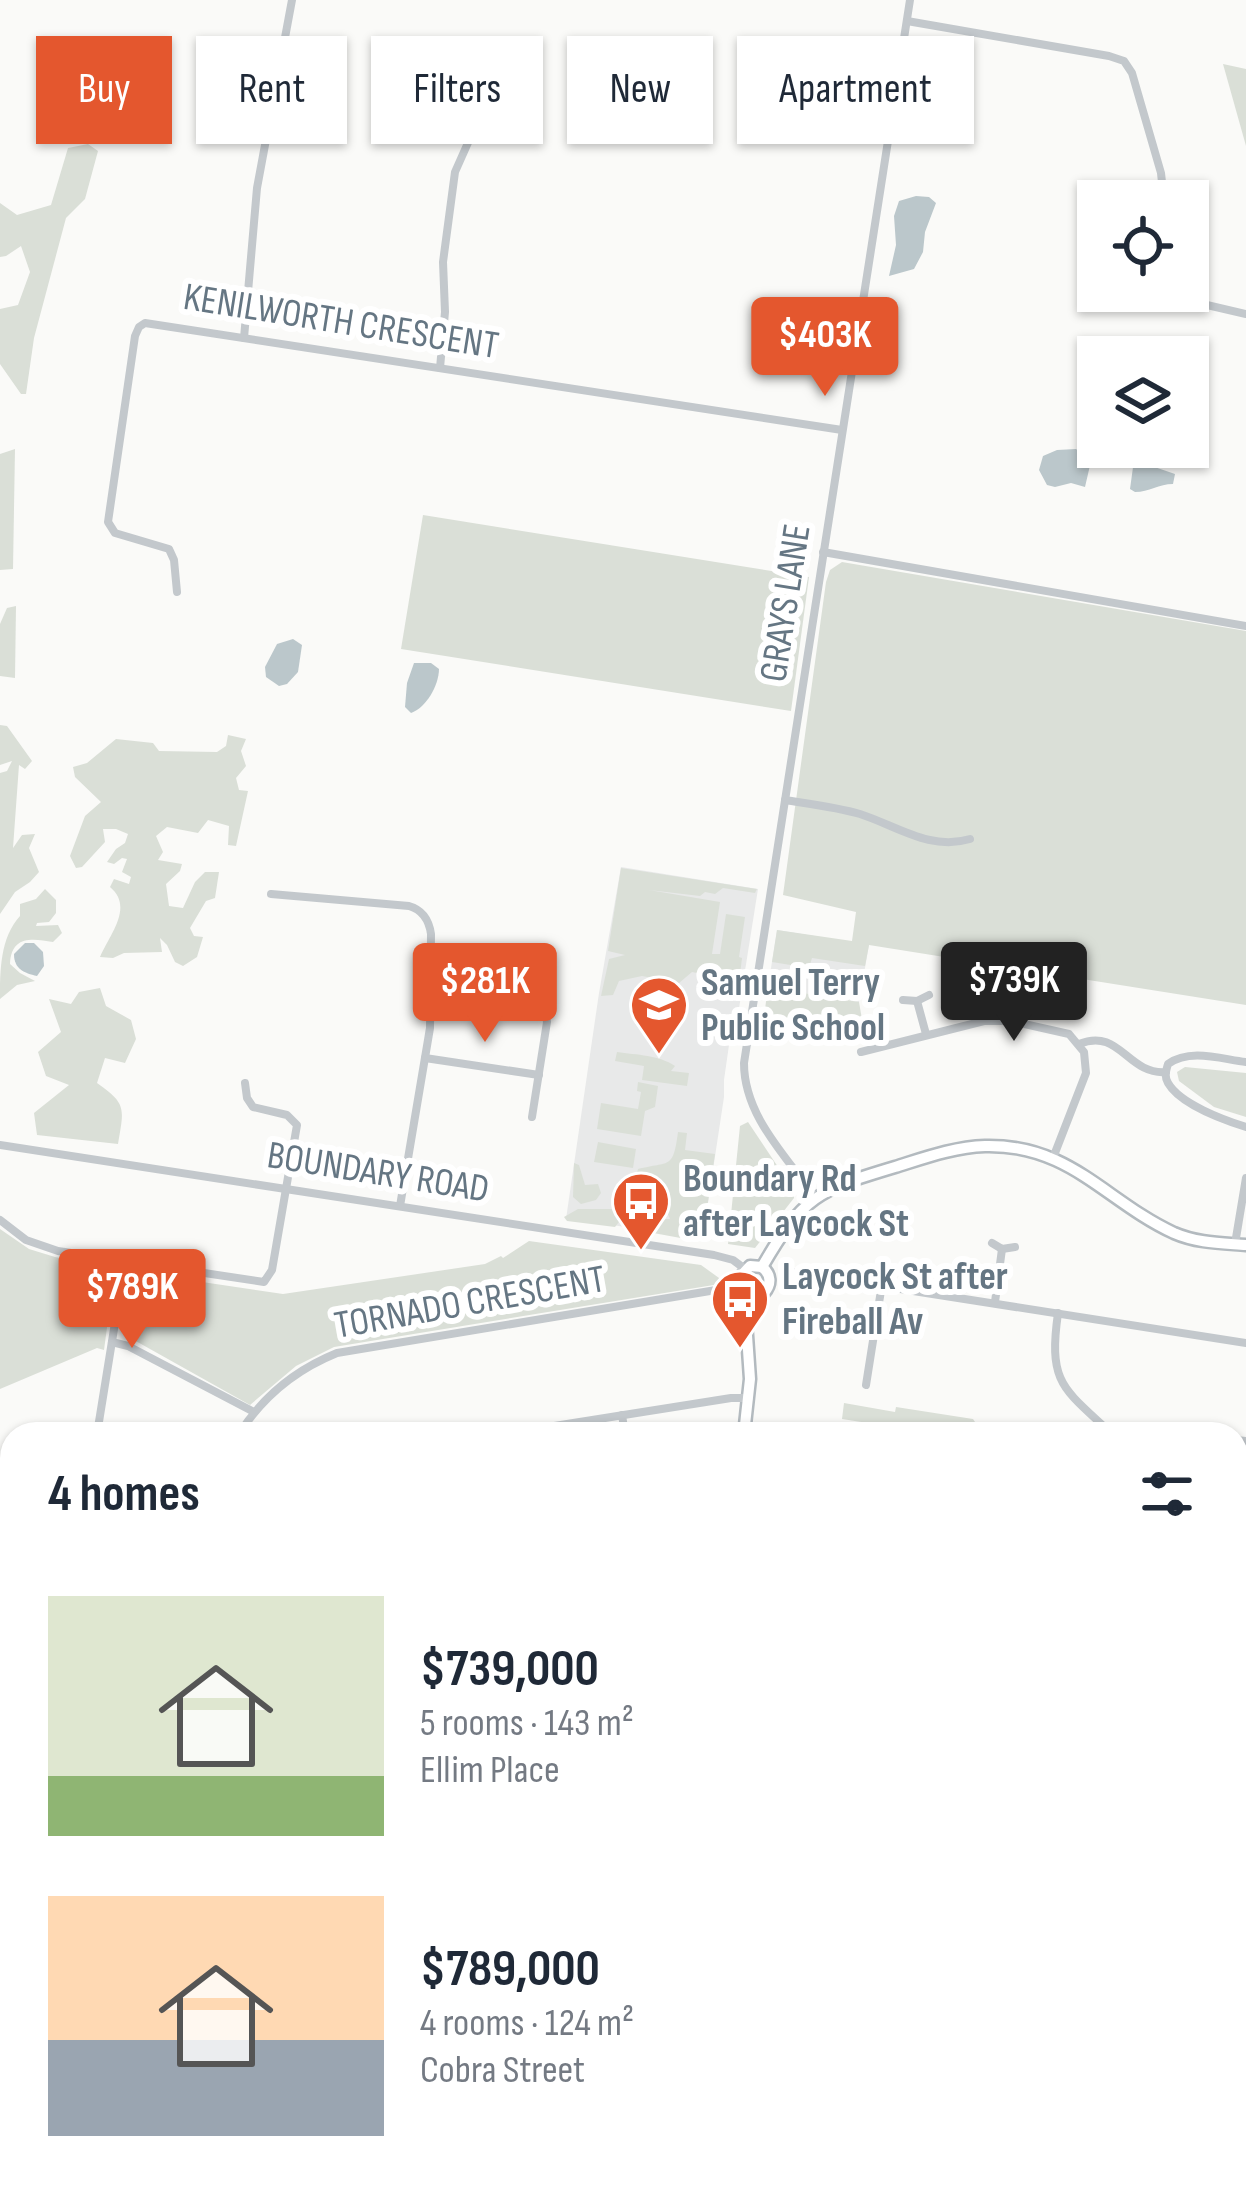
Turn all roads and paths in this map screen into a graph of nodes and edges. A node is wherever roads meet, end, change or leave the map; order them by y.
1 (292, 0) edge
2 (910, 0) edge
3 (907, 21) junction
4 (467, 144) edge
5 (1162, 180) edge
6 (1209, 305) edge
7 (1246, 314) edge
8 (244, 338) junction
9 (440, 368) junction
10 (843, 430) junction
11 (824, 552) junction
12 (177, 592) dead end
13 (1246, 626) edge
14 (785, 800) junction
15 (970, 838) dead end
16 (271, 894) dead end
17 (928, 995) dead end
18 (543, 1000) dead end
19 (903, 1000) dead end
20 (917, 1001) junction
21 (926, 1034) junction
22 (1079, 1043) junction
23 (862, 1052) dead end
24 (425, 1058) junction
25 (1246, 1062) edge
26 (1166, 1072) junction
27 (538, 1075) junction
28 (245, 1083) dead end
29 (532, 1117) dead end
30 (1246, 1127) edge
31 (0, 1145) edge
32 (1053, 1158) junction
33 (1246, 1178) edge
34 (285, 1189) junction
35 (815, 1197) junction
36 (400, 1206) junction
37 (0, 1220) edge
38 (992, 1244) dead end
39 (1240, 1244) edge
40 (1015, 1247) dead end
41 (1003, 1249) junction
42 (125, 1261) junction
43 (762, 1267) junction
44 (745, 1269) junction
45 (792, 1272) dead end
46 (882, 1284) junction
47 (745, 1291) junction
48 (994, 1302) junction
49 (1058, 1312) junction
50 (112, 1342) junction
51 (1246, 1343) edge
52 (866, 1385) dead end
53 (749, 1398) junction
54 (254, 1412) junction
55 (622, 1415) junction
56 (100, 1422) edge
57 (247, 1422) edge
58 (579, 1422) edge
59 (623, 1422) edge
60 (746, 1422) edge
61 (1099, 1422) edge

1 - 8 street
2 - 3 street, GRAYS LANE
3 - 5 street
3 - 10 street, GRAYS LANE
4 - 9 street
6 - 7 street
8 - 9 street, KENILWORTH CRESCENT
8 - 12 street, KENILWORTH CRESCENT
9 - 10 street, KENILWORTH CRESCENT
10 - 11 street, GRAYS LANE
11 - 13 street
11 - 14 street, GRAYS LANE
14 - 15 street
14 - 35 street, GRAYS LANE
16 - 24 street
17 - 20 street
18 - 27 street
19 - 20 street
20 - 21 street
21 - 22 street
21 - 23 street
22 - 26 street
22 - 32 street
24 - 27 street
24 - 36 street
25 - 26 street
26 - 30 street
27 - 29 street
28 - 34 street
31 - 34 street, BOUNDARY ROAD
32 - 35 street
32 - 39 street
33 - 39 street
34 - 36 street, BOUNDARY ROAD
34 - 42 street
35 - 43 street
36 - 44 street, BOUNDARY ROAD
37 - 42 street
38 - 41 street
40 - 41 street
41 - 48 street
42 - 50 street
43 - 44 street
43 - 47 street
44 - 47 street
45 - 46 street
46 - 48 street
46 - 52 street
47 - 53 street
47 - 54 street, TORNADO CRESCENT
48 - 49 street
49 - 51 street
49 - 61 street
50 - 54 street
50 - 56 street
53 - 55 street
53 - 60 street
54 - 57 street, TORNADO CRESCENT
55 - 58 street
55 - 59 street

